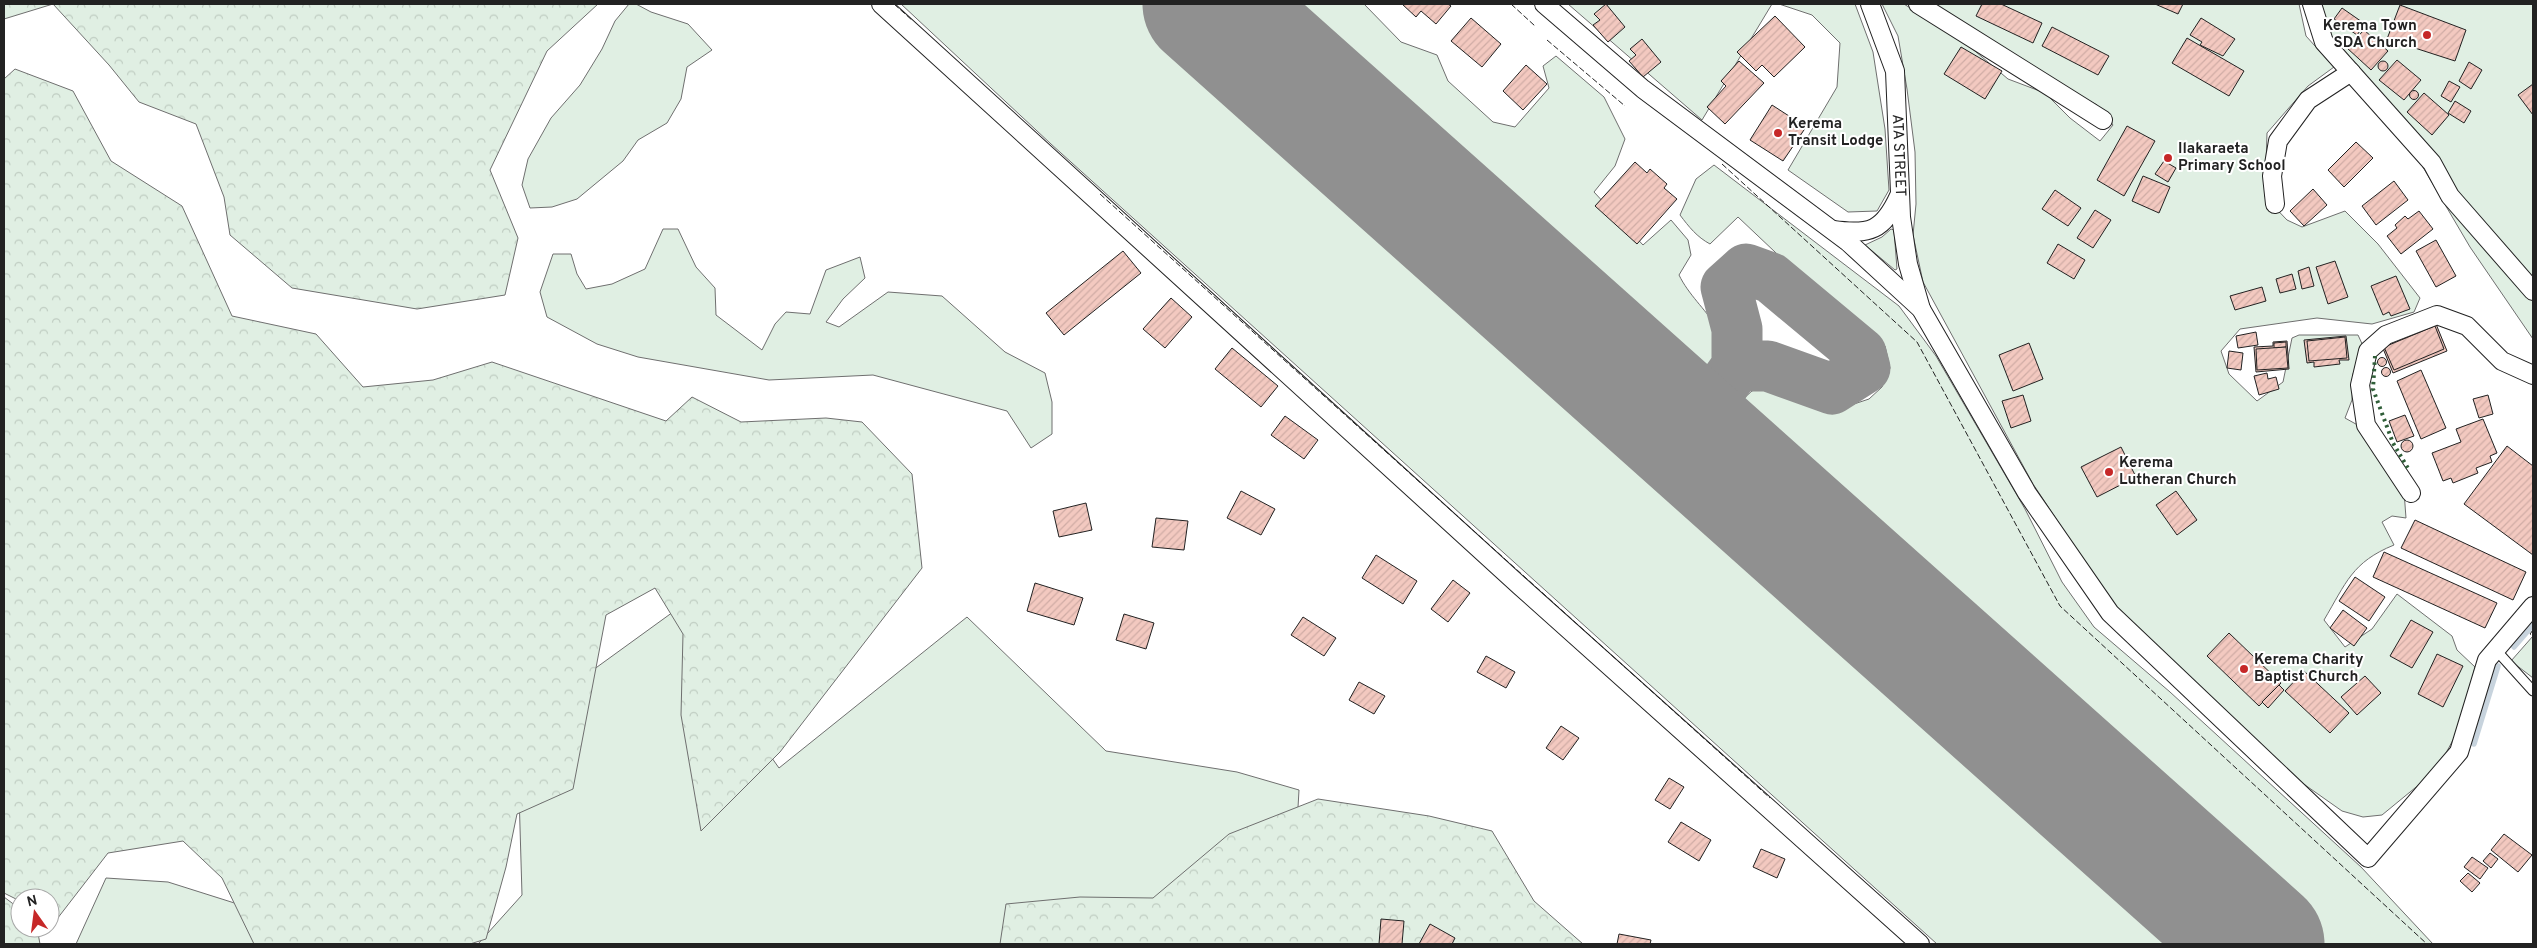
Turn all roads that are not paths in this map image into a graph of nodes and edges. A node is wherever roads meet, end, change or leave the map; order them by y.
1 (881, 4) edge
2 (1544, 4) edge
3 (1870, 4) edge
4 (1918, 4) edge
5 (2312, 4) edge
6 (2351, 72) junction
7 (2103, 120) dead end
8 (1900, 194) junction
9 (2275, 204) dead end
10 (1832, 230) junction
11 (2533, 292) edge
12 (1921, 309) junction
13 (2533, 375) edge
14 (2411, 493) dead end
15 (2533, 606) edge
16 (2496, 650) junction
17 (2533, 691) edge
18 (1920, 944) edge

1 - 18 street
2 - 10 street
3 - 8 street, ATA STREET
4 - 7 street
5 - 6 street
6 - 9 street
6 - 11 street
8 - 10 street
8 - 12 street, ATA STREET
10 - 12 street
12 - 16 street
13 - 14 street
15 - 16 street
16 - 17 lane

